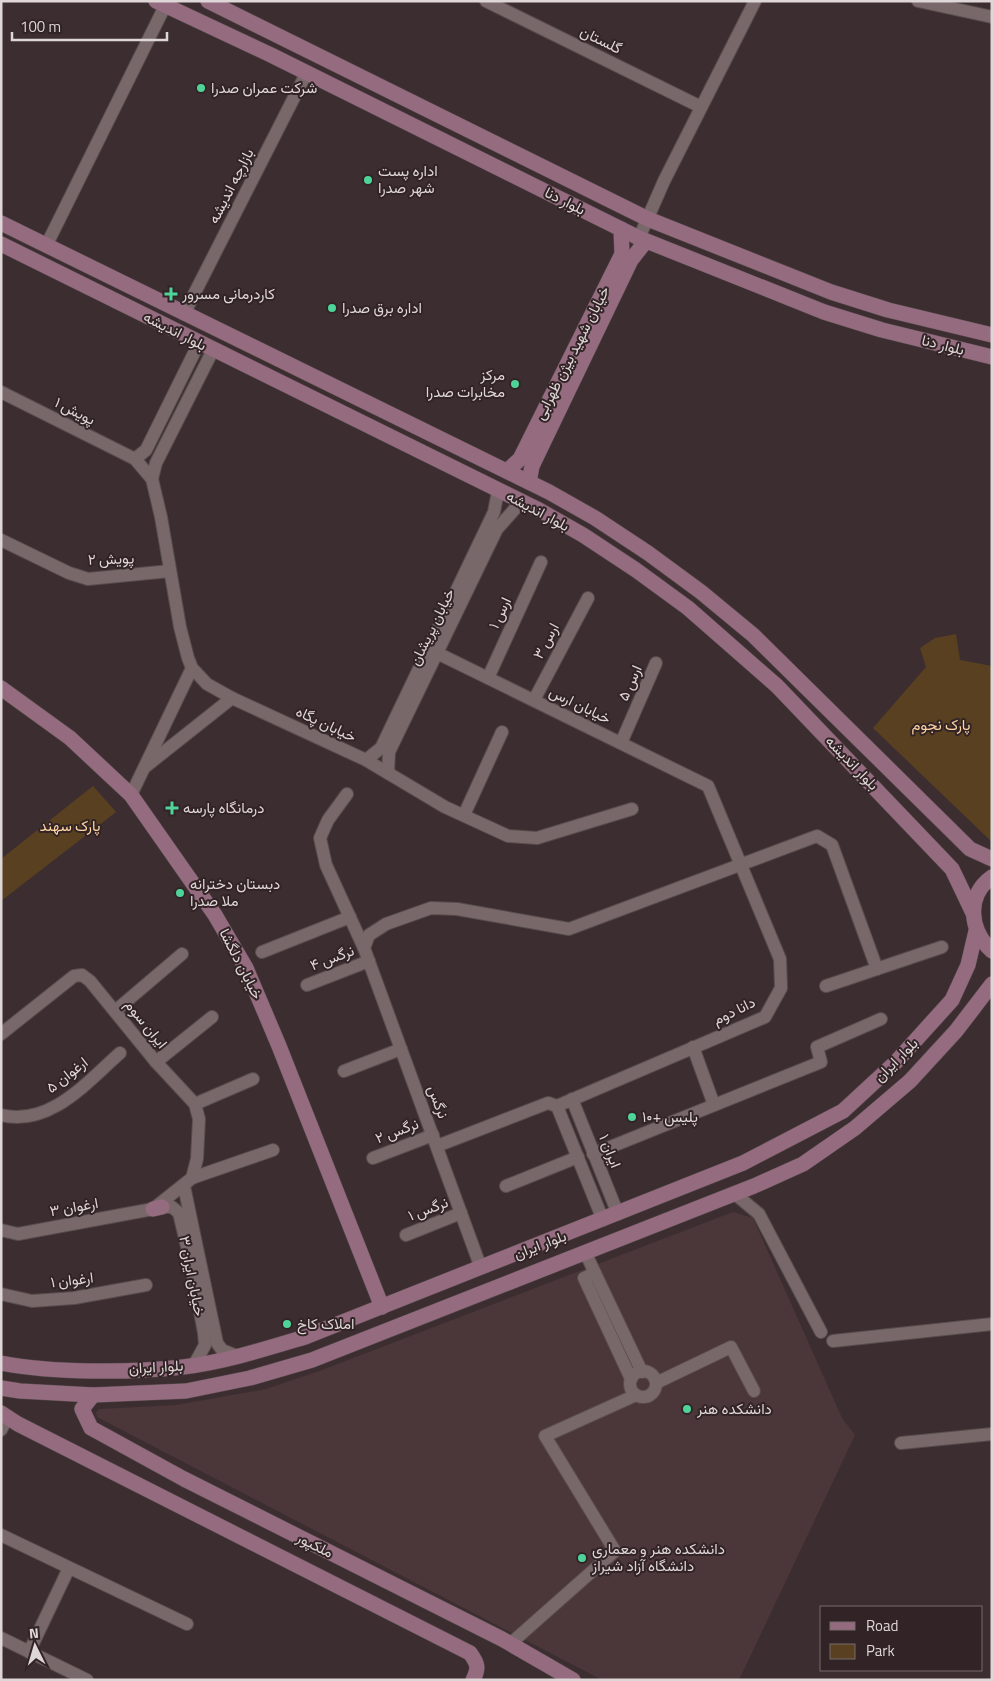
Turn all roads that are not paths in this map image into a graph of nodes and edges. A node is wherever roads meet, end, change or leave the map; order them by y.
1 (208, 1) edge
2 (486, 1) edge
3 (755, 1) edge
4 (918, 1) edge
5 (160, 4) edge
6 (992, 17) edge
7 (307, 72) junction
8 (700, 107) junction
9 (648, 219) junction
10 (1, 223) edge
11 (621, 230) junction
12 (642, 240) junction
13 (1, 244) edge
14 (46, 246) junction
15 (184, 314) junction
16 (992, 335) edge
17 (199, 343) junction
18 (213, 350) junction
19 (992, 357) edge
20 (1, 392) edge
21 (134, 459) junction
22 (506, 471) junction
23 (152, 479) junction
24 (529, 482) junction
25 (498, 491) junction
26 (521, 502) junction
27 (1, 540) edge
28 (541, 562) dead end
29 (170, 571) junction
30 (588, 598) dead end
31 (437, 653) junction
32 (656, 663) dead end
33 (192, 668) junction
34 (488, 678) junction
35 (1, 688) edge
36 (232, 698) junction
37 (534, 700) junction
38 (502, 732) dead end
39 (621, 743) junction
40 (366, 760) junction
41 (142, 771) junction
42 (388, 773) junction
43 (708, 786) joint
44 (347, 794) dead end
45 (131, 795) junction
46 (632, 809) dead end
47 (464, 815) junction
48 (992, 859) edge
49 (741, 865) junction
50 (992, 877) edge
51 (973, 912) junction
52 (350, 917) junction
53 (976, 931) junction
54 (942, 947) dead end
55 (364, 948) junction
56 (992, 951) edge
57 (262, 952) dead end
58 (182, 954) dead end
59 (369, 961) junction
60 (877, 969) junction
61 (992, 984) edge
62 (308, 985) dead end
63 (826, 986) dead end
64 (115, 1011) junction
65 (212, 1018) dead end
66 (881, 1019) dead end
67 (1, 1034) edge
68 (693, 1048) junction
69 (401, 1049) junction
70 (120, 1053) dead end
71 (156, 1062) junction
72 (895, 1064) junction
73 (344, 1071) dead end
74 (252, 1079) dead end
75 (910, 1081) junction
76 (572, 1099) junction
77 (195, 1104) junction
78 (714, 1105) junction
79 (557, 1106) junction
80 (1, 1114) edge
81 (435, 1141) junction
82 (273, 1150) dead end
83 (593, 1154) junction
84 (578, 1157) junction
85 (373, 1158) dead end
86 (188, 1182) junction
87 (506, 1186) dead end
88 (735, 1194) junction
89 (158, 1208) junction
90 (461, 1213) junction
91 (618, 1214) junction
92 (603, 1220) junction
93 (1, 1230) edge
94 (406, 1235) dead end
95 (586, 1252) junction
96 (481, 1268) junction
97 (146, 1285) dead end
98 (1, 1294) edge
99 (382, 1307) junction
100 (992, 1324) edge
101 (821, 1332) dead end
102 (833, 1341) dead end
103 (238, 1356) junction
104 (1, 1363) edge
105 (194, 1365) junction
106 (637, 1376) junction
107 (656, 1383) junction
108 (1, 1388) edge
109 (754, 1391) dead end
110 (93, 1395) junction
111 (636, 1395) junction
112 (3, 1420) edge
113 (992, 1434) edge
114 (901, 1443) dead end
115 (1, 1535) edge
116 (69, 1568) junction
117 (188, 1624) dead end
118 (1, 1638) edge
119 (510, 1644) junction
120 (29, 1652) junction
121 (87, 1680) edge
122 (473, 1680) edge
123 (573, 1680) edge

1 - 9 street, بلوار دنا
2 - 8 street, گلستان
3 - 8 street
4 - 6 street
5 - 7 street, بلوار دنا
5 - 14 street
7 - 11 street, بلوار دنا
7 - 15 street, بازارچه اندیشه
8 - 9 street
9 - 12 street
9 - 16 street, بلوار دنا
10 - 14 street, بلوار اندیشه
11 - 12 street, بلوار دنا
11 - 22 street, خیابان شهید بیژن ظهرابی
12 - 19 street, بلوار دنا
12 - 24 street, خیابان شهید بیژن ظهرابی
13 - 17 street, بلوار اندیشه
14 - 15 street, بلوار اندیشه
15 - 22 street, بلوار اندیشه
17 - 18 street, بلوار اندیشه
17 - 21 street
18 - 23 street
18 - 25 street, بلوار اندیشه
20 - 21 street, پویش ۱
21 - 23 street
22 - 24 street, بلوار اندیشه
23 - 29 street
24 - 48 street, بلوار اندیشه
25 - 26 street, بلوار اندیشه
25 - 40 street, خیابان پریشان
26 - 31 street, خیابان پریشان
26 - 51 street, بلوار اندیشه
27 - 29 street, پویش ۲
28 - 34 street, ارس ۱
29 - 33 street
30 - 37 street, ارس ۳
31 - 34 street, خیابان ارس
31 - 42 street, خیابان پریشان
32 - 39 street, ارس ۵
33 - 36 street, خیابان پگاه
33 - 41 street
34 - 37 street, خیابان ارس
35 - 45 street, خیابان دلگشا
36 - 40 street, خیابان پگاه
36 - 41 street
37 - 39 street, خیابان ارس
38 - 47 street
39 - 43 street, خیابان ارس
40 - 42 street, خیابان پگاه
41 - 45 street
42 - 47 street, خیابان پگاه
43 - 49 street, دانا دوم
44 - 52 street, نرگس
45 - 99 street, خیابان دلگشا
46 - 47 street, خیابان پگاه
49 - 55 street
49 - 60 street
49 - 68 street, دانا دوم
50 - 51 street
51 - 53 street
52 - 55 street, نرگس
52 - 57 street
53 - 56 street
53 - 72 street, بلوار ایران
54 - 60 street
55 - 59 street, نرگس
58 - 64 street
59 - 62 street, نرگس ۴
59 - 69 street, نرگس
60 - 63 street
61 - 75 street, بلوار ایران
64 - 67 street, ایران سوم
64 - 71 street, ایران سوم
65 - 71 street
66 - 78 street
68 - 76 street, دانا دوم
68 - 78 street
69 - 73 street
69 - 81 street, نرگس
70 - 80 street, ارغوان ۵
71 - 77 street, ایران سوم
72 - 75 street
72 - 91 street, بلوار ایران
74 - 77 street
75 - 88 street, بلوار ایران
76 - 79 street, دانا دوم
76 - 83 street, ایران ۱
77 - 86 street
78 - 83 street
79 - 81 street, نرگس ۲
79 - 84 street
81 - 85 street, نرگس ۲
81 - 90 street, نرگس
82 - 86 street
83 - 91 street, ایران ۱
84 - 87 street
84 - 92 street
86 - 89 street
86 - 103 street, خیابان ایران ۳
88 - 95 street, بلوار ایران
88 - 101 street
89 - 93 street, ارغوان ۳
89 - 105 street, خیابان ایران ۳
90 - 94 street, نرگس ۱
90 - 96 street, نرگس
91 - 92 street, بلوار ایران
92 - 96 street, بلوار ایران
95 - 106 street
95 - 110 street, بلوار ایران
96 - 99 street, بلوار ایران
97 - 98 street, ارغوان ۱
99 - 103 street, بلوار ایران
100 - 102 street
103 - 105 street, بلوار ایران
104 - 105 street, بلوار ایران
106 - 107 street
106 - 111 street
107 - 109 street
107 - 111 street
108 - 110 street, بلوار ایران
110 - 119 street, ملکپور
111 - 119 street
112 - 122 street, ملکپور
113 - 114 street
115 - 116 street
116 - 117 street
116 - 120 street
118 - 120 street
119 - 123 street, ملکپور
120 - 121 street

